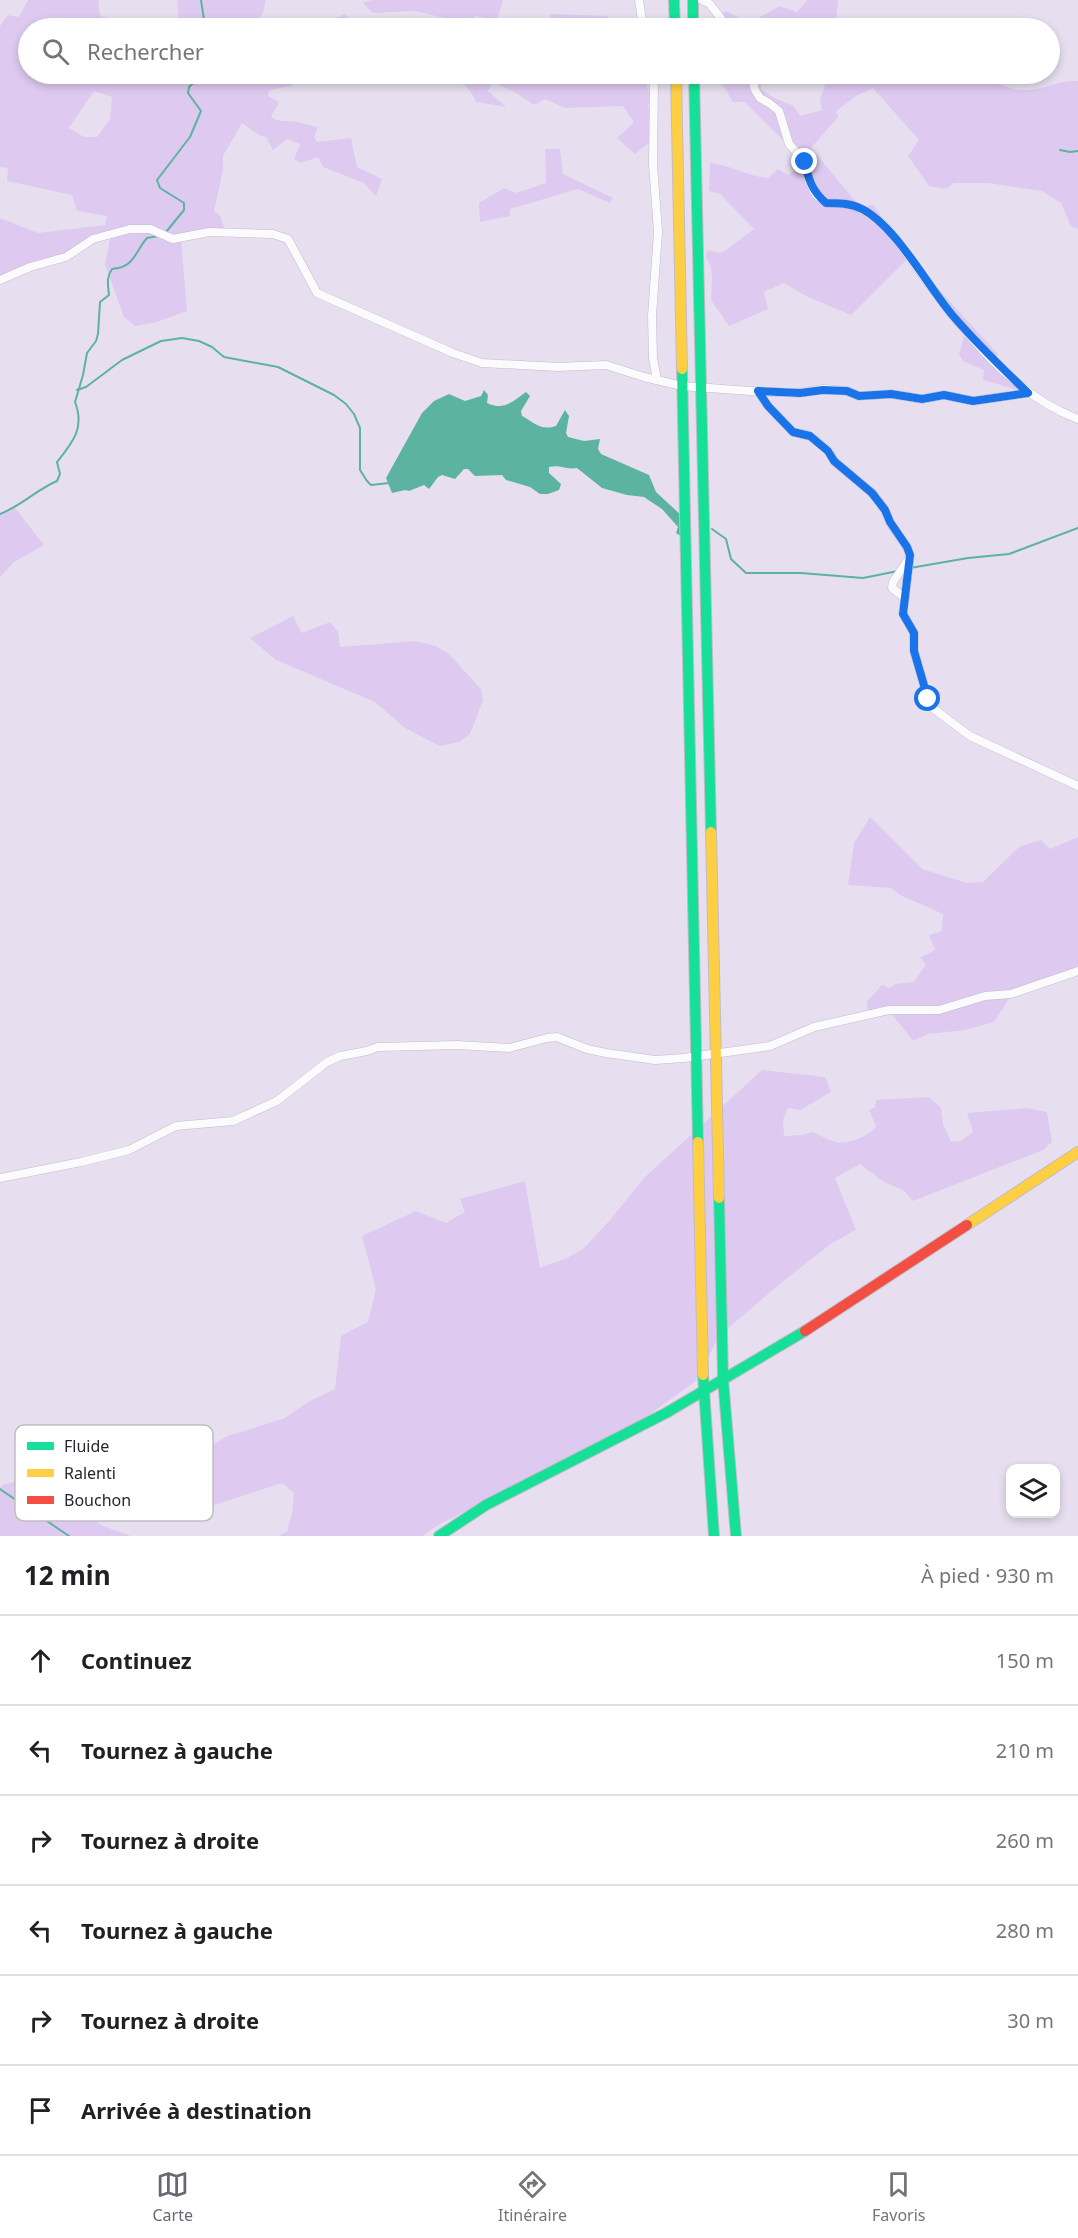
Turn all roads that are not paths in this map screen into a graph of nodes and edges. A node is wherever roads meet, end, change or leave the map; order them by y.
1 (639, 0) edge
2 (674, 0) edge
3 (693, 0) edge
4 (702, 0) edge
5 (642, 18) edge
6 (675, 18) edge
7 (693, 18) edge
8 (720, 18) edge
9 (654, 84) edge
10 (676, 84) edge
11 (694, 84) edge
12 (754, 84) edge
13 (0, 280) edge
14 (657, 380) junction
15 (682, 386) junction
16 (702, 388) junction
17 (758, 391) junction
18 (1028, 393) junction
19 (1078, 419) edge
20 (909, 559) junction
21 (904, 598) junction
22 (1078, 786) edge
23 (1078, 971) edge
24 (715, 1054) junction
25 (697, 1056) junction
26 (1078, 1152) edge
27 (0, 1178) edge
28 (723, 1379) junction
29 (703, 1391) junction
30 (439, 1536) edge
31 (714, 1536) edge
32 (736, 1536) edge

1 - 5 street
2 - 6 main road
3 - 7 main road
4 - 8 street
9 - 14 street
10 - 15 main road
11 - 16 main road
12 - 18 street
13 - 14 street
14 - 15 street
15 - 16 street
15 - 25 main road
16 - 17 street
16 - 24 main road
17 - 18 street
17 - 20 street
18 - 19 street
20 - 21 street
20 - 21 street
21 - 22 street
23 - 24 street
24 - 25 street
24 - 28 main road
25 - 27 street
25 - 29 main road
26 - 28 main road
28 - 29 main road
28 - 32 main road
29 - 30 main road
29 - 31 main road

